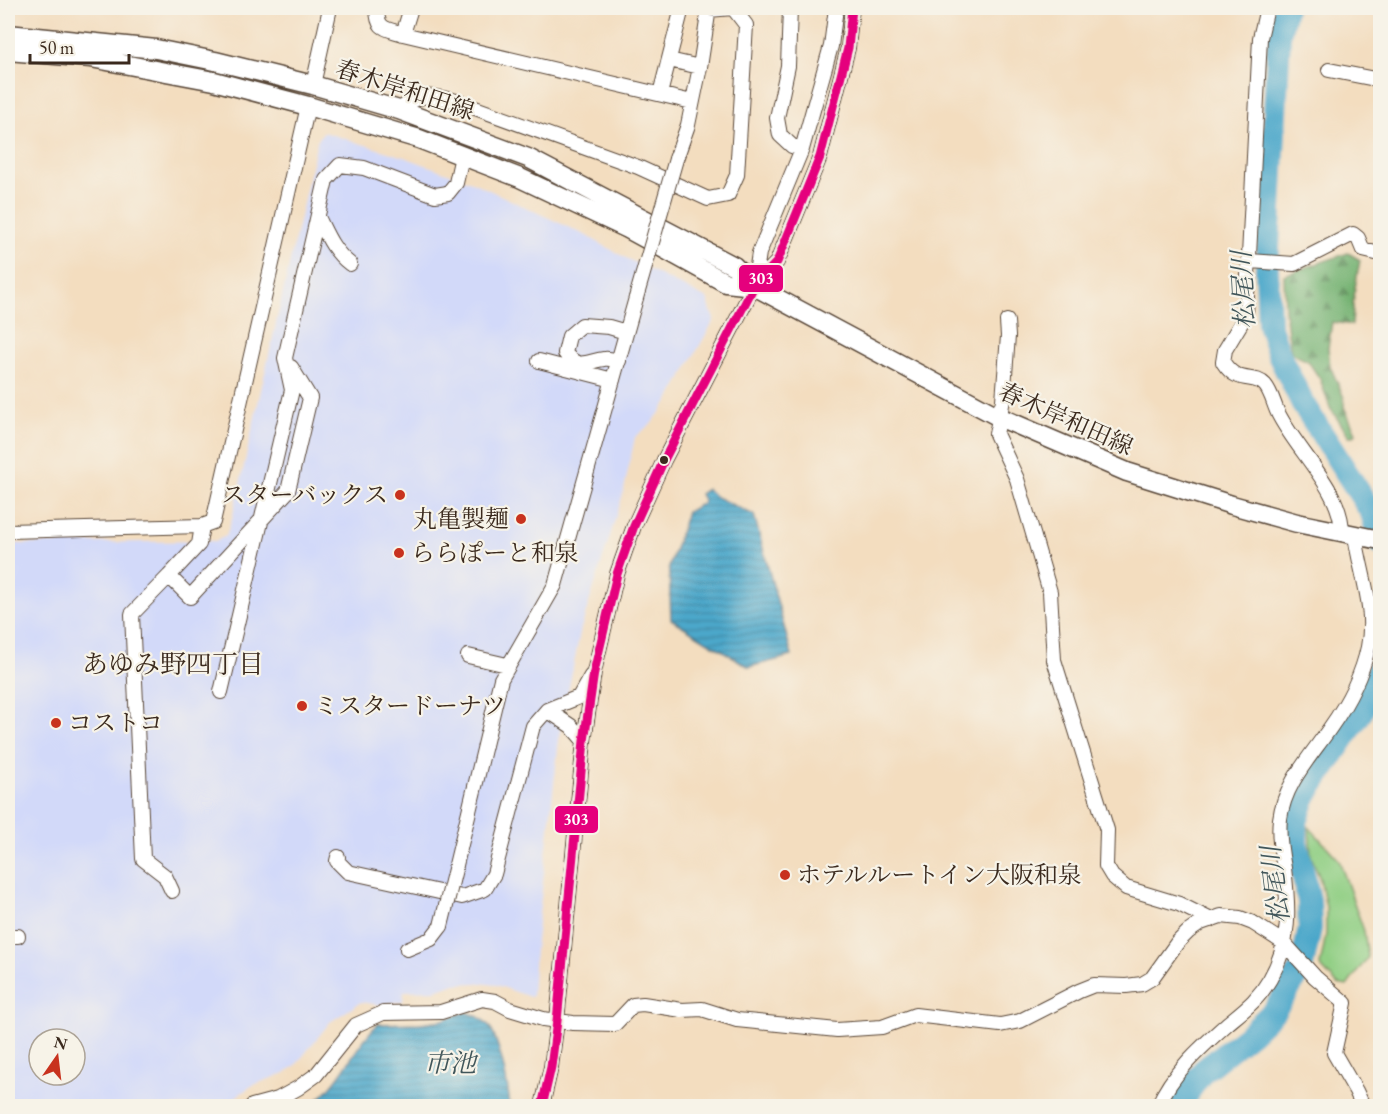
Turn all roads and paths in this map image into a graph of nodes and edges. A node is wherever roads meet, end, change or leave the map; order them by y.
1 (330, 8) edge
2 (377, 8) edge
3 (411, 8) edge
4 (682, 8) edge
5 (790, 8) edge
6 (836, 8) edge
7 (852, 8) edge
8 (1267, 8) edge
9 (708, 9) edge
10 (8, 34) edge
11 (403, 34) junction
12 (8, 51) edge
13 (669, 60) junction
14 (700, 67) junction
15 (1329, 70) dead end
16 (1380, 80) edge
17 (313, 86) junction
18 (660, 94) junction
19 (692, 102) junction
20 (308, 106) junction
21 (399, 110) junction
22 (802, 149) junction
23 (462, 156) junction
24 (318, 218) junction
25 (1380, 254) edge
26 (1252, 262) junction
27 (350, 264) dead end
28 (754, 286) junction
29 (1007, 321) dead end
30 (626, 332) junction
31 (285, 358) junction
32 (539, 361) dead end
33 (619, 361) junction
34 (613, 380) junction
35 (999, 417) junction
36 (202, 526) junction
37 (8, 531) edge
38 (1361, 536) edge
39 (169, 576) junction
40 (468, 656) dead end
41 (507, 665) junction
42 (594, 672) junction
43 (221, 692) dead end
44 (547, 710) junction
45 (585, 741) junction
46 (338, 856) dead end
47 (172, 891) dead end
48 (1211, 920) junction
49 (1284, 943) junction
50 (407, 949) dead end
51 (557, 1021) junction
52 (252, 1107) edge
53 (542, 1107) edge
54 (1158, 1107) edge
55 (1363, 1107) edge

1 - 17 street
2 - 11 street
3 - 11 street
4 - 13 street
5 - 22 street
6 - 22 street
7 - 28 street
8 - 26 street
9 - 14 street
9 - 21 street
10 - 17 main road, 春木岸和田線
11 - 18 street
12 - 20 main road, 春木岸和田線
13 - 14 street
13 - 18 street
14 - 19 street
15 - 16 street
17 - 21 main road, 春木岸和田線
18 - 19 street
19 - 30 street, bridge
20 - 23 main road, 春木岸和田線
20 - 36 street
21 - 28 main road, 春木岸和田線
22 - 28 street
23 - 24 street
23 - 28 main road, 春木岸和田線
24 - 27 street
24 - 31 street
25 - 26 street
26 - 38 street
28 - 35 main road, 春木岸和田線
28 - 42 street
29 - 35 street
30 - 33 street
30 - 33 street
31 - 39 street
31 - 43 street
32 - 34 street
33 - 34 street
34 - 41 street
35 - 38 main road, 春木岸和田線
35 - 48 street
36 - 37 street
36 - 39 street
38 - 49 street
39 - 47 street
40 - 41 street
41 - 50 street, bridge
42 - 44 street
42 - 45 street
44 - 45 street
44 - 46 street
45 - 51 street
48 - 49 street
48 - 51 street
49 - 54 street
49 - 55 street
51 - 52 street
51 - 53 street

